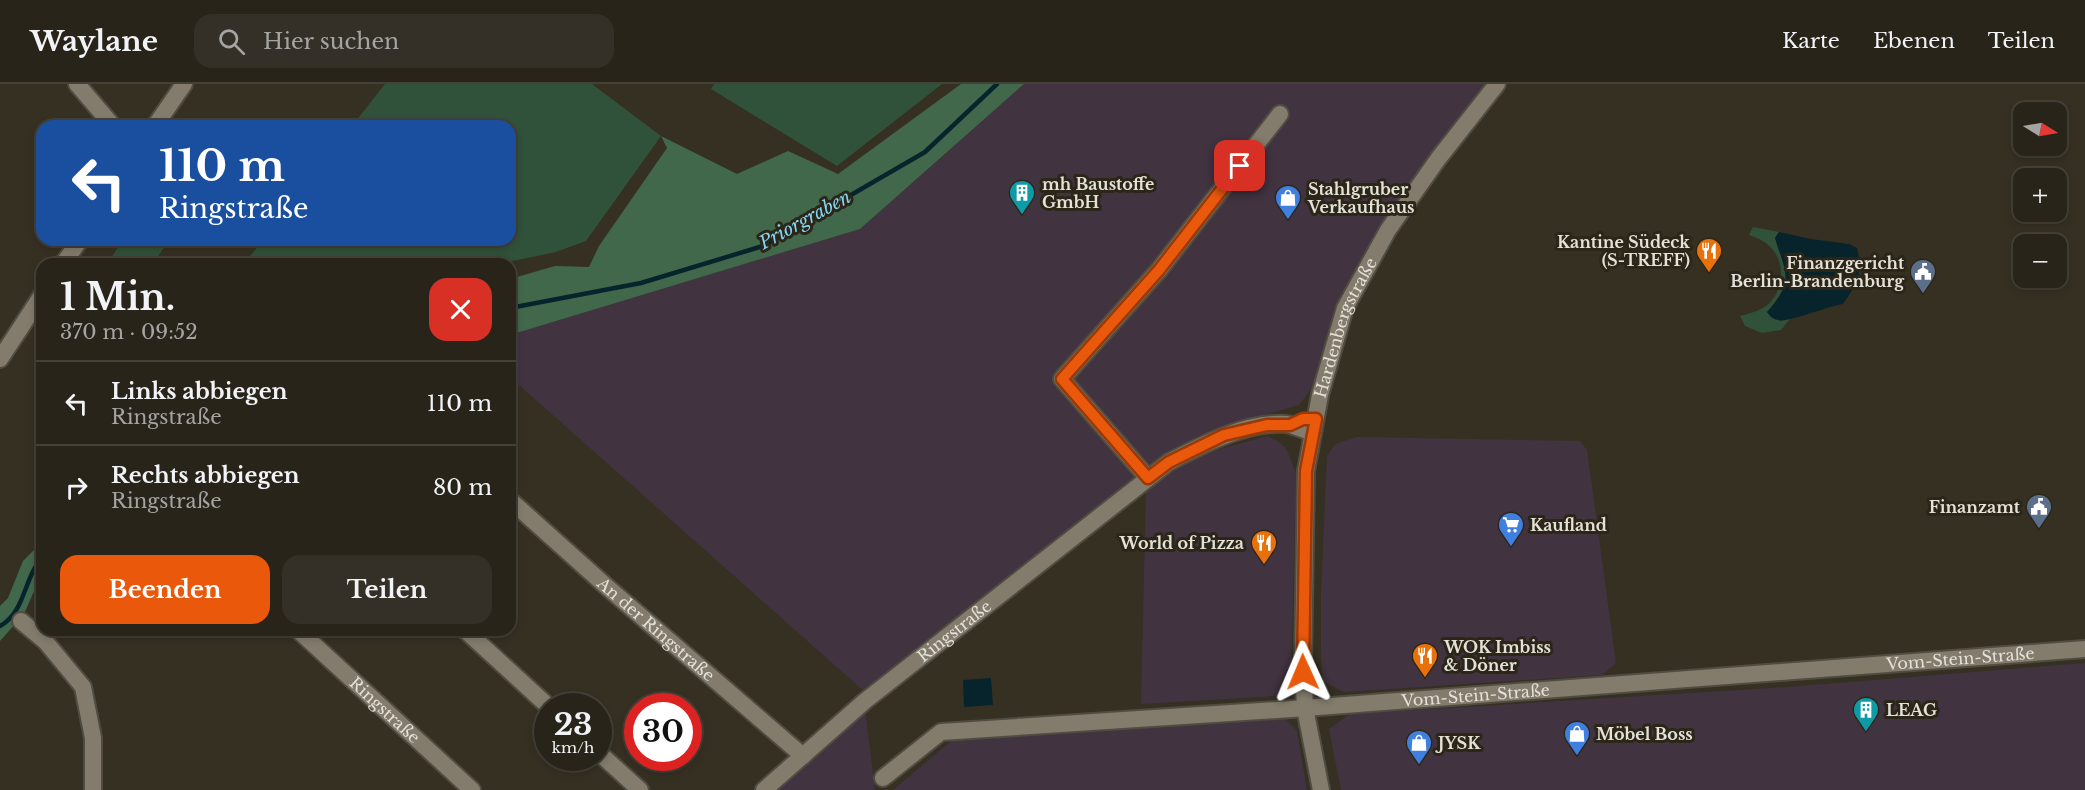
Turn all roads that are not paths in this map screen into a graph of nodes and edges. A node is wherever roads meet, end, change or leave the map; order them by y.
1 (76, 84) edge
2 (184, 84) edge
3 (1497, 84) edge
4 (1280, 114) dead end
5 (108, 120) edge
6 (160, 120) edge
7 (36, 304) edge
8 (0, 359) edge
9 (1315, 425) junction
10 (1148, 478) junction
11 (516, 505) edge
12 (21, 621) dead end
13 (36, 634) edge
14 (39, 636) edge
15 (305, 636) edge
16 (472, 636) edge
17 (2085, 649) edge
18 (535, 693) edge
19 (1305, 708) junction
20 (803, 756) junction
21 (612, 765) edge
22 (883, 778) dead end
23 (93, 790) edge
24 (472, 790) edge
25 (640, 790) edge
26 (764, 790) edge
27 (1321, 790) edge

1 - 5 street
2 - 6 street
3 - 9 street, Hardenbergstraße
4 - 10 street
7 - 8 street
9 - 10 street, Ringstraße
9 - 19 street, Hardenbergstraße
10 - 20 street, Ringstraße
11 - 20 street, An der Ringstraße
12 - 13 street
14 - 23 street
15 - 24 street, Ringstraße
16 - 18 street
17 - 19 street, Vom-Stein-Straße
19 - 22 street, Vom-Stein-Straße
19 - 27 street, Hardenbergstraße
20 - 26 street, Ringstraße
21 - 25 street

